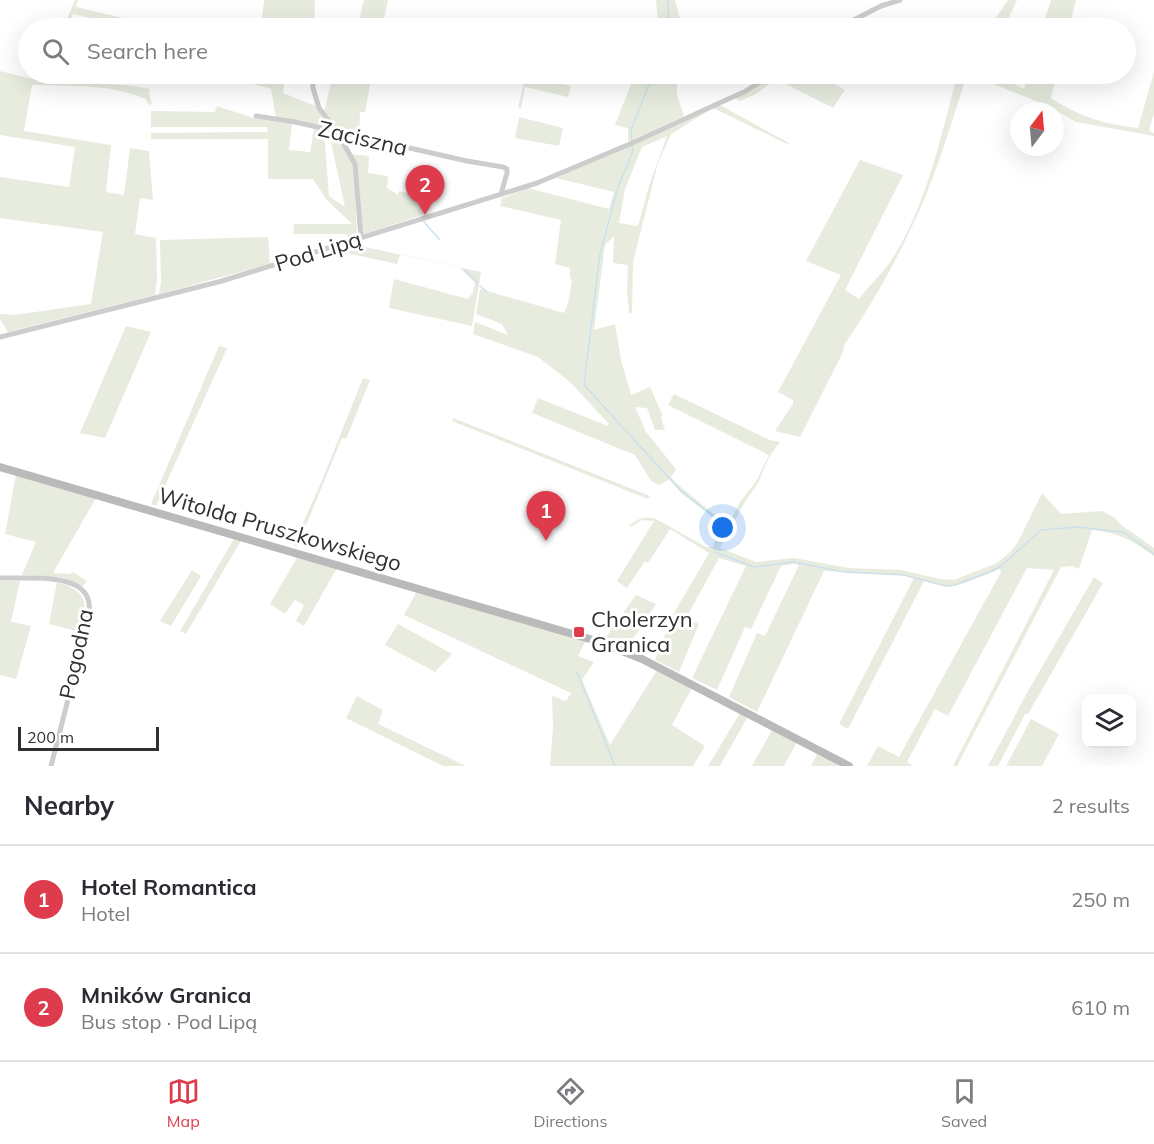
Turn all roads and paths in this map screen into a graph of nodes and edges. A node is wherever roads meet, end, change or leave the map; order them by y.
1 (900, 0) edge
2 (858, 18) edge
3 (313, 84) edge
4 (757, 84) edge
5 (256, 116) dead end
6 (337, 132) junction
7 (501, 194) junction
8 (361, 238) junction
9 (0, 337) edge
10 (0, 466) edge
11 (0, 578) edge
12 (51, 766) edge
13 (849, 766) edge

1 - 2 street
3 - 6 street
4 - 7 street, Pod Lipą
5 - 6 street, Zaciszna
6 - 7 street, Zaciszna
6 - 8 street
7 - 8 street, Pod Lipą
8 - 9 street, Pod Lipą
10 - 13 street, Witolda Pruszkowskiego
11 - 12 street, Pogodna

